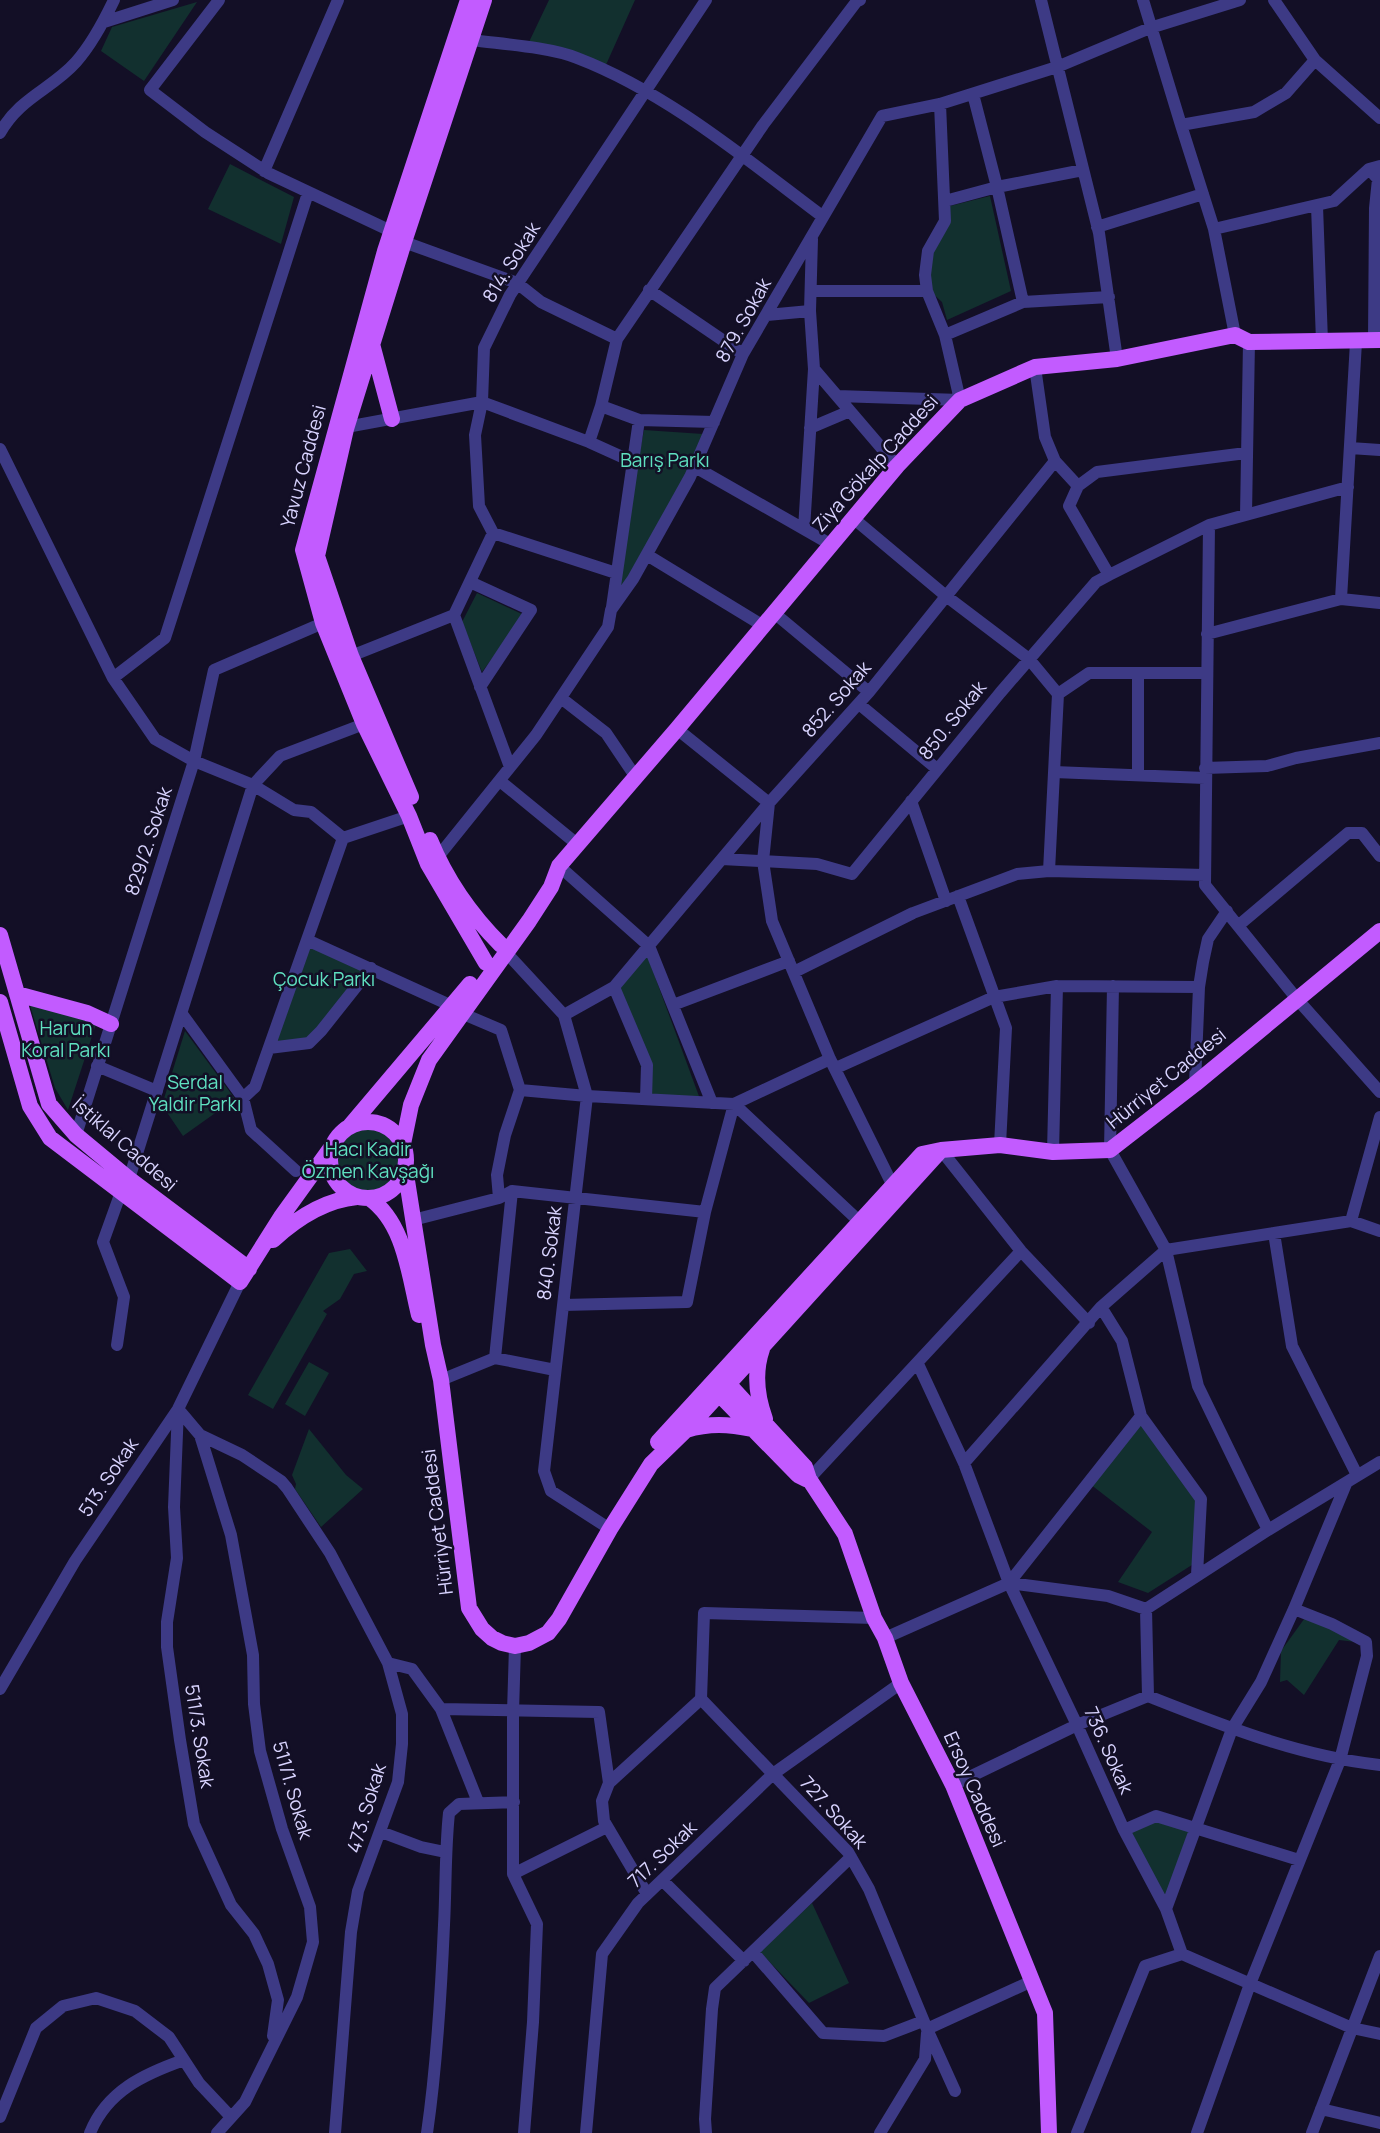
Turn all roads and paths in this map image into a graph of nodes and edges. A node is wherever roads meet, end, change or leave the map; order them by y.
1 (114, 0) edge
2 (173, 0) edge
3 (219, 0) edge
4 (338, 0) edge
5 (468, 0) edge
6 (484, 0) edge
7 (706, 0) edge
8 (860, 0) edge
9 (1041, 0) edge
10 (1143, 0) edge
11 (1240, 0) edge
12 (1274, 0) edge
13 (104, 22) junction
14 (1150, 28) junction
15 (471, 40) junction
16 (1315, 60) junction
17 (1057, 67) junction
18 (646, 91) junction
19 (973, 94) junction
20 (940, 104) junction
21 (1380, 118) edge
22 (1181, 125) junction
23 (0, 133) edge
24 (743, 156) junction
25 (1375, 168) edge
26 (1083, 170) junction
27 (264, 171) junction
28 (997, 187) junction
29 (308, 193) junction
30 (1203, 194) junction
31 (944, 201) junction
32 (1317, 206) junction
33 (1377, 210) edge
34 (822, 216) junction
35 (1097, 227) junction
36 (1214, 229) junction
37 (812, 236) junction
38 (398, 237) junction
39 (517, 284) junction
40 (649, 290) junction
41 (811, 291) junction
42 (927, 291) junction
43 (1109, 297) junction
44 (1023, 302) junction
45 (810, 311) junction
46 (767, 315) junction
47 (946, 335) junction
48 (617, 339) junction
49 (1242, 339) junction
50 (1377, 340) edge
51 (1322, 341) junction
52 (1356, 342) junction
53 (372, 344) junction
54 (743, 354) junction
55 (1117, 359) junction
56 (1035, 367) junction
57 (814, 369) junction
58 (837, 396) junction
59 (960, 400) junction
60 (482, 402) junction
61 (601, 406) junction
62 (850, 411) junction
63 (392, 419) junction
64 (639, 420) junction
65 (714, 422) junction
66 (340, 428) junction
67 (810, 428) junction
68 (590, 442) junction
69 (1350, 448) junction
70 (0, 449) edge
71 (1380, 450) edge
72 (1246, 453) junction
73 (631, 461) junction
74 (1055, 461) junction
75 (897, 466) junction
76 (695, 467) junction
77 (1078, 486) junction
78 (1348, 487) junction
79 (1246, 515) junction
80 (853, 518) junction
81 (1209, 525) junction
82 (804, 529) junction
83 (493, 533) junction
84 (831, 544) junction
85 (647, 555) junction
86 (616, 573) junction
87 (1109, 575) junction
88 (470, 582) junction
89 (946, 596) junction
90 (1341, 599) junction
91 (1380, 603) edge
92 (611, 610) junction
93 (773, 612) junction
94 (454, 615) junction
95 (323, 623) junction
96 (762, 625) junction
97 (1207, 634) junction
98 (351, 656) junction
99 (1029, 659) junction
100 (1138, 673) junction
101 (1206, 673) junction
102 (113, 678) junction
103 (480, 687) junction
104 (869, 692) junction
105 (1058, 694) junction
106 (561, 698) junction
107 (859, 704) junction
108 (365, 724) junction
109 (677, 729) junction
110 (1380, 743) edge
111 (194, 761) junction
112 (510, 767) junction
113 (937, 769) junction
114 (1054, 772) junction
115 (1205, 773) junction
116 (1138, 775) junction
117 (635, 776) junction
118 (499, 781) junction
119 (253, 785) junction
120 (911, 801) junction
121 (769, 803) junction
122 (409, 816) junction
123 (343, 838) junction
124 (578, 844) junction
125 (1380, 856) edge
126 (437, 858) junction
127 (722, 859) junction
128 (763, 861) junction
129 (559, 866) junction
130 (1049, 871) junction
131 (1205, 875) junction
132 (952, 898) junction
133 (1227, 911) junction
134 (1239, 925) junction
135 (1380, 931) edge
136 (0, 935) edge
137 (307, 940) junction
138 (649, 946) junction
139 (502, 949) junction
140 (489, 967) junction
141 (792, 967) junction
142 (371, 968) junction
143 (520, 969) junction
144 (1057, 986) junction
145 (1113, 986) junction
146 (614, 987) junction
147 (1199, 987) junction
148 (17, 994) junction
149 (995, 997) junction
150 (1297, 999) junction
151 (0, 1002) edge
152 (673, 1005) junction
153 (182, 1014) junction
154 (564, 1015) junction
155 (451, 1016) junction
156 (111, 1024) junction
157 (269, 1048) junction
158 (833, 1064) junction
159 (97, 1066) junction
160 (1195, 1084) junction
161 (520, 1090) junction
162 (158, 1091) junction
163 (1380, 1092) edge
164 (587, 1096) junction
165 (243, 1098) junction
166 (646, 1099) junction
167 (712, 1103) junction
168 (734, 1104) junction
169 (1380, 1117) edge
170 (350, 1126) junction
171 (76, 1135) junction
172 (333, 1144) junction
173 (403, 1144) junction
174 (1000, 1145) junction
175 (941, 1150) junction
176 (1110, 1150) junction
177 (1054, 1152) junction
178 (405, 1168) junction
179 (296, 1171) dead end
180 (125, 1186) junction
181 (893, 1186) junction
182 (512, 1191) junction
183 (363, 1198) junction
184 (499, 1198) junction
185 (575, 1198) junction
186 (705, 1212) junction
187 (414, 1220) junction
188 (1351, 1221) junction
189 (860, 1222) junction
190 (1380, 1231) edge
191 (1274, 1233) junction
192 (1166, 1250) junction
193 (1021, 1251) junction
194 (244, 1275) junction
195 (563, 1305) junction
196 (1101, 1307) junction
197 (1089, 1323) junction
198 (117, 1345) dead end
199 (433, 1345) junction
200 (762, 1347) junction
201 (495, 1358) junction
202 (918, 1364) junction
203 (555, 1370) junction
204 (441, 1380) junction
205 (720, 1384) junction
206 (178, 1409) junction
207 (1141, 1416) junction
208 (760, 1427) junction
209 (686, 1430) junction
210 (201, 1435) junction
211 (1380, 1462) edge
212 (964, 1463) junction
213 (651, 1464) junction
214 (1357, 1475) junction
215 (809, 1479) junction
216 (1346, 1484) junction
217 (610, 1529) junction
218 (1268, 1530) junction
219 (1197, 1576) junction
220 (1009, 1583) junction
221 (1146, 1609) junction
222 (1294, 1609) junction
223 (873, 1618) junction
224 (885, 1638) junction
225 (515, 1646) junction
226 (388, 1663) junction
227 (901, 1683) junction
228 (0, 1689) edge
229 (1147, 1696) junction
230 (701, 1699) junction
231 (440, 1709) junction
232 (513, 1712) junction
233 (1077, 1725) junction
234 (1231, 1729) junction
235 (1340, 1760) junction
236 (1380, 1765) edge
237 (773, 1774) junction
238 (609, 1783) junction
239 (953, 1785) junction
240 (478, 1802) junction
241 (514, 1802) junction
242 (607, 1827) junction
243 (1197, 1828) junction
244 (1124, 1830) junction
245 (381, 1832) junction
246 (445, 1852) junction
247 (851, 1857) junction
248 (1299, 1860) junction
249 (513, 1874) junction
250 (662, 1880) junction
251 (647, 1894) junction
252 (1166, 1909) junction
253 (1182, 1954) junction
254 (748, 1956) junction
255 (1380, 1956) edge
256 (1032, 1982) junction
257 (1250, 1984) junction
258 (925, 2025) junction
259 (1352, 2028) junction
260 (1380, 2034) edge
261 (271, 2048) junction
262 (184, 2060) junction
263 (955, 2091) dead end
264 (1321, 2109) junction
265 (0, 2117) edge
266 (231, 2117) junction
267 (1380, 2123) edge
268 (90, 2133) edge
269 (217, 2133) edge
270 (335, 2133) edge
271 (427, 2133) edge
272 (524, 2133) edge
273 (586, 2133) edge
274 (706, 2133) edge
275 (880, 2133) edge
276 (1049, 2133) edge
277 (1077, 2133) edge
278 (1197, 2133) edge
279 (1312, 2133) edge

1 - 13 street
2 - 13 street
3 - 27 street
4 - 27 street
5 - 38 main road, Yavuz Caddesi
6 - 15 main road, Yavuz Caddesi
7 - 18 street, 814. Sokak
8 - 24 street
9 - 17 street
10 - 14 street
11 - 14 street, 879. Sokak
12 - 16 street
13 - 23 street
14 - 17 street, 879. Sokak
14 - 22 street
15 - 18 street
15 - 38 main road, Yavuz Caddesi
16 - 21 street
16 - 22 street
17 - 19 street, 879. Sokak
17 - 26 street
18 - 24 street
18 - 39 street, 814. Sokak
19 - 20 street, 879. Sokak
19 - 28 street
20 - 31 street
20 - 34 street, 879. Sokak
22 - 30 street
24 - 34 street
24 - 40 street
25 - 32 street
25 - 33 street
26 - 28 street
26 - 35 street
27 - 29 street
28 - 31 street
28 - 44 street
29 - 38 street
29 - 102 street
30 - 35 street
30 - 36 street
31 - 42 street
32 - 36 street
32 - 51 street
33 - 50 street
34 - 37 street, 879. Sokak
35 - 43 street
36 - 49 street
37 - 41 street
37 - 46 street, 879. Sokak
38 - 39 street
38 - 53 main road, Yavuz Caddesi
38 - 66 main road, Yavuz Caddesi
39 - 48 street
39 - 60 street, 814. Sokak
40 - 48 street
40 - 54 street
41 - 42 street
41 - 45 street
42 - 47 street
43 - 44 street
43 - 55 street
44 - 47 street
45 - 46 street
45 - 57 street
46 - 54 street, 879. Sokak
47 - 59 street
48 - 61 street
49 - 51 main road, Ziya Gökalp Caddesi
49 - 55 main road, Ziya Gökalp Caddesi
49 - 72 street
50 - 52 main road, Ziya Gökalp Caddesi
51 - 52 main road, Ziya Gökalp Caddesi
52 - 69 street
53 - 63 main road
53 - 66 main road, Yavuz Caddesi
54 - 65 street, 879. Sokak
55 - 56 main road, Ziya Gökalp Caddesi
56 - 59 main road, Ziya Gökalp Caddesi
56 - 74 street
57 - 58 street
57 - 67 street
58 - 59 street
58 - 62 street
59 - 75 main road, Ziya Gökalp Caddesi
60 - 63 street
60 - 68 street
60 - 83 street, 814. Sokak
61 - 64 street
61 - 68 street
62 - 67 street
62 - 75 street
63 - 66 street
64 - 65 street
64 - 73 street
65 - 76 street, 879. Sokak
66 - 95 main road, Yavuz Caddesi
66 - 98 main road, Yavuz Caddesi
67 - 82 street
68 - 73 street
69 - 71 street
69 - 78 street
70 - 102 street
72 - 77 street
72 - 79 street
73 - 86 street
74 - 77 street
74 - 89 street, 852. Sokak
75 - 80 main road, Ziya Gökalp Caddesi
76 - 82 street
76 - 85 street, 879. Sokak
77 - 87 street
78 - 79 street, 850. Sokak
78 - 90 street
79 - 81 street, 850. Sokak
80 - 84 main road, Ziya Gökalp Caddesi
80 - 89 street
81 - 87 street, 850. Sokak
81 - 97 street
82 - 84 street
83 - 86 street
83 - 88 street
84 - 93 main road, Ziya Gökalp Caddesi
85 - 92 street, 879. Sokak
85 - 96 street
86 - 92 street
87 - 99 street, 850. Sokak
88 - 94 street
88 - 103 street
89 - 99 street
89 - 104 street, 852. Sokak
90 - 91 street
90 - 97 street
92 - 106 street, 879. Sokak
93 - 96 main road, Ziya Gökalp Caddesi
93 - 104 street
94 - 98 street
94 - 103 street
95 - 108 main road, Yavuz Caddesi
95 - 111 street, 829/2. Sokak
96 - 109 main road, Ziya Gökalp Caddesi
97 - 101 street
98 - 126 main road, Yavuz Caddesi
99 - 105 street
99 - 113 street, 850. Sokak
100 - 101 street
100 - 105 street
100 - 116 street
101 - 115 street
102 - 111 street
103 - 112 street
104 - 107 street, 852. Sokak
105 - 114 street
106 - 112 street, 879. Sokak
106 - 117 street
107 - 113 street
107 - 121 street, 852. Sokak
108 - 119 street
108 - 122 main road, Yavuz Caddesi
109 - 117 main road, Ziya Gökalp Caddesi
109 - 121 street
110 - 115 street
111 - 119 street
111 - 156 street, 829/2. Sokak
112 - 118 street, 879. Sokak
113 - 120 street, 850. Sokak
114 - 116 street
114 - 130 street
115 - 116 street
115 - 131 street
117 - 124 main road, Ziya Gökalp Caddesi
118 - 124 street
118 - 126 street, 879. Sokak
119 - 123 street
119 - 153 street
120 - 128 street, 850. Sokak
120 - 132 street
121 - 127 street, 852. Sokak
121 - 128 street
122 - 123 street
122 - 140 main road, Yavuz Caddesi
123 - 137 street
124 - 129 main road, Ziya Gökalp Caddesi
125 - 134 street
126 - 139 main road, Yavuz Caddesi
127 - 128 street, 850. Sokak
127 - 138 street, 852. Sokak
128 - 141 street
129 - 138 street
129 - 139 main road, Ziya Gökalp Caddesi
130 - 131 street
130 - 132 street
131 - 133 street
132 - 141 street
132 - 149 street
133 - 134 street
133 - 147 street
134 - 150 street
135 - 150 main road, Hürriyet Caddesi
136 - 148 main road, İstiklal Caddesi
137 - 142 street
137 - 157 street
138 - 146 street, 852. Sokak
138 - 152 street
139 - 140 main road, Ziya Gökalp Caddesi
139 - 143 street, 840. Sokak
140 - 143 street
140 - 155 main road, Ziya Gökalp Caddesi
141 - 152 street
141 - 158 street
142 - 155 street
142 - 157 street
143 - 154 street, 840. Sokak
144 - 145 street
144 - 149 street
144 - 177 street
145 - 147 street
145 - 176 street
146 - 154 street, 852. Sokak
146 - 166 street
147 - 160 street
148 - 156 main road
148 - 171 main road, İstiklal Caddesi
149 - 158 street
149 - 174 street
150 - 160 main road, Hürriyet Caddesi
150 - 163 street
151 - 180 main road, İstiklal Caddesi
152 - 167 street
153 - 162 street
153 - 165 street
154 - 164 street, 840. Sokak
155 - 161 street
155 - 170 main road
155 - 173 main road
156 - 159 street, 829/2. Sokak
157 - 165 street
158 - 168 street
158 - 181 street
159 - 162 street
159 - 171 street, 829/2. Sokak
160 - 176 main road, Hürriyet Caddesi
161 - 164 street
161 - 184 street
162 - 180 street
164 - 166 street
164 - 185 street, 840. Sokak
165 - 179 street
166 - 167 street
167 - 168 street
168 - 186 street
168 - 189 street
169 - 188 street
170 - 172 main road
170 - 173 main road
171 - 180 main road, İstiklal Caddesi
172 - 183 main road
172 - 194 main road
173 - 178 main road
174 - 175 main road, Hürriyet Caddesi
174 - 177 main road, Hürriyet Caddesi
175 - 181 main road, Hürriyet Caddesi
175 - 193 street
175 - 200 main road, Hürriyet Caddesi
176 - 177 main road, Hürriyet Caddesi
176 - 192 street
178 - 183 main road
178 - 187 main road
180 - 194 main road, İstiklal Caddesi
180 - 198 street
181 - 189 main road, Hürriyet Caddesi
182 - 184 street
182 - 185 street
182 - 201 street
183 - 194 main road
183 - 199 main road
184 - 187 street
185 - 186 street
185 - 195 street, 840. Sokak
186 - 195 street
187 - 199 main road
188 - 190 street
188 - 191 street
189 - 205 main road, Hürriyet Caddesi
191 - 192 street
191 - 214 street
192 - 196 street
192 - 218 street
193 - 197 street
193 - 202 street
194 - 206 street, 513. Sokak
195 - 203 street, 840. Sokak
196 - 197 street
196 - 207 street
197 - 212 street
199 - 204 main road, Hürriyet Caddesi
200 - 205 main road, Hürriyet Caddesi
200 - 208 main road, Ersoy Caddesi
201 - 203 street
201 - 204 street
202 - 212 street, 736. Sokak
202 - 215 street
203 - 217 street, 840. Sokak
204 - 225 main road, Hürriyet Caddesi
205 - 208 main road, Ersoy Caddesi
205 - 209 main road, Hürriyet Caddesi
205 - 213 main road, Hürriyet Caddesi
206 - 210 street, 473. Sokak
206 - 228 street, 513. Sokak
206 - 261 street, 511/3. Sokak
207 - 219 street
207 - 220 street
208 - 209 main road
208 - 215 main road, Ersoy Caddesi
209 - 213 main road, Hürriyet Caddesi
210 - 226 street, 473. Sokak
210 - 261 street, 511/1. Sokak
211 - 214 street
212 - 220 street, 736. Sokak
213 - 217 main road, Hürriyet Caddesi
214 - 216 street
215 - 223 main road, Ersoy Caddesi
216 - 218 street
216 - 222 street
217 - 225 main road, Hürriyet Caddesi
218 - 219 street
219 - 221 street
220 - 221 street
220 - 224 street
220 - 233 street, 736. Sokak
221 - 229 street
222 - 234 street
222 - 235 street
223 - 224 main road, Ersoy Caddesi
223 - 230 street
224 - 227 main road, Ersoy Caddesi
225 - 232 street
226 - 231 street
226 - 245 street, 473. Sokak
227 - 237 street, 717. Sokak
227 - 239 main road, Ersoy Caddesi
229 - 233 street
229 - 234 street
230 - 237 street, 727. Sokak
230 - 238 street
231 - 232 street
231 - 240 street
232 - 238 street
232 - 241 street
233 - 239 street
233 - 244 street, 736. Sokak
234 - 235 street
234 - 243 street
235 - 236 street
235 - 248 street
237 - 247 street, 727. Sokak
237 - 250 street, 717. Sokak
238 - 242 street
239 - 256 main road, Ersoy Caddesi
240 - 241 street
240 - 246 street
241 - 249 street
242 - 249 street
242 - 251 street
243 - 244 street
243 - 248 street
243 - 252 street
244 - 252 street, 736. Sokak
245 - 246 street
245 - 270 street, 473. Sokak
246 - 271 street
247 - 254 street
247 - 258 street, 727. Sokak
248 - 257 street
249 - 272 street
250 - 251 street, 717. Sokak
250 - 254 street
251 - 273 street, 717. Sokak
252 - 253 street, 736. Sokak
253 - 257 street
253 - 277 street
254 - 258 street
254 - 274 street
255 - 259 street
256 - 258 street
256 - 276 main road, Ersoy Caddesi
257 - 259 street
257 - 278 street
258 - 263 street, 727. Sokak
258 - 275 street
259 - 260 street
259 - 264 street
261 - 266 street, 511/1. Sokak
262 - 265 street
262 - 266 street
262 - 268 street
264 - 267 street
264 - 279 street
266 - 269 street, 511/1. Sokak

